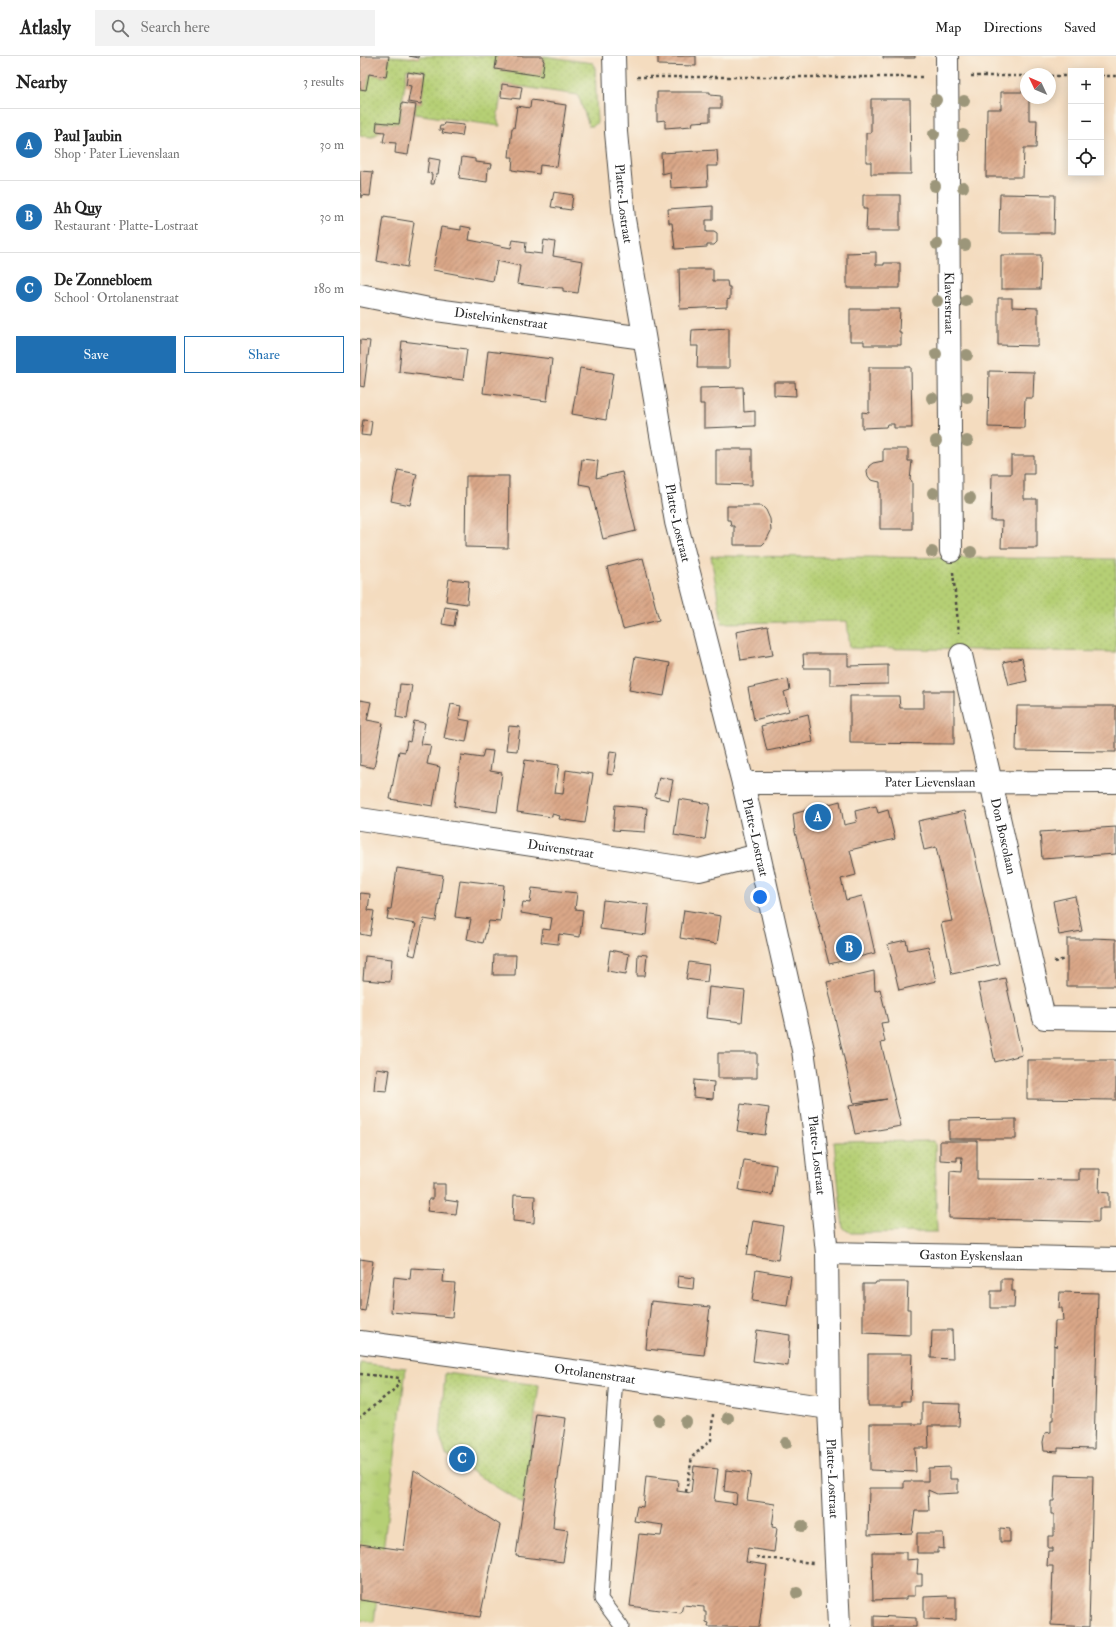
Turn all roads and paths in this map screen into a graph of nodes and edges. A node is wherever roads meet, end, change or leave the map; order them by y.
1 (947, 66) edge
2 (614, 67) edge
3 (1020, 75) edge
4 (1056, 76) edge
5 (1068, 76) edge
6 (1104, 76) edge
7 (1116, 76) edge
8 (360, 294) edge
9 (644, 338) junction
10 (951, 551) joint
11 (961, 656) joint
12 (991, 782) junction
13 (1116, 782) edge
14 (744, 784) junction
15 (360, 819) edge
16 (759, 855) junction
17 (1116, 1019) edge
18 (827, 1253) junction
19 (1116, 1259) edge
20 (360, 1342) edge
21 (360, 1374) edge
22 (616, 1377) junction
23 (715, 1392) junction
24 (829, 1408) junction
25 (360, 1417) edge
26 (686, 1492) dead end
27 (756, 1557) dead end
28 (836, 1565) junction
29 (622, 1627) edge
30 (839, 1627) edge

1 - 2 path
1 - 3 path
1 - 10 street, Klaverstraat
2 - 9 street, Platte-Lostraat
4 - 5 path
6 - 7 path
8 - 9 street, Distelvinkenstraat
9 - 14 street, Platte-Lostraat
10 - 11 path
11 - 12 street, Don Boscolaan
12 - 13 street, Pater Lievenslaan
12 - 14 street, Pater Lievenslaan
12 - 17 street, Don Boscolaan
14 - 16 street, Platte-Lostraat
15 - 16 street, Duivenstraat
16 - 18 street, Platte-Lostraat
18 - 19 street, Gaston Eyskenslaan
18 - 24 street, Platte-Lostraat
20 - 22 street, Ortolanenstraat
21 - 25 path
22 - 23 street, Ortolanenstraat
22 - 29 lane
23 - 24 street, Ortolanenstraat
23 - 26 path
24 - 28 street, Platte-Lostraat
27 - 28 path
28 - 30 street, Platte-Lostraat

